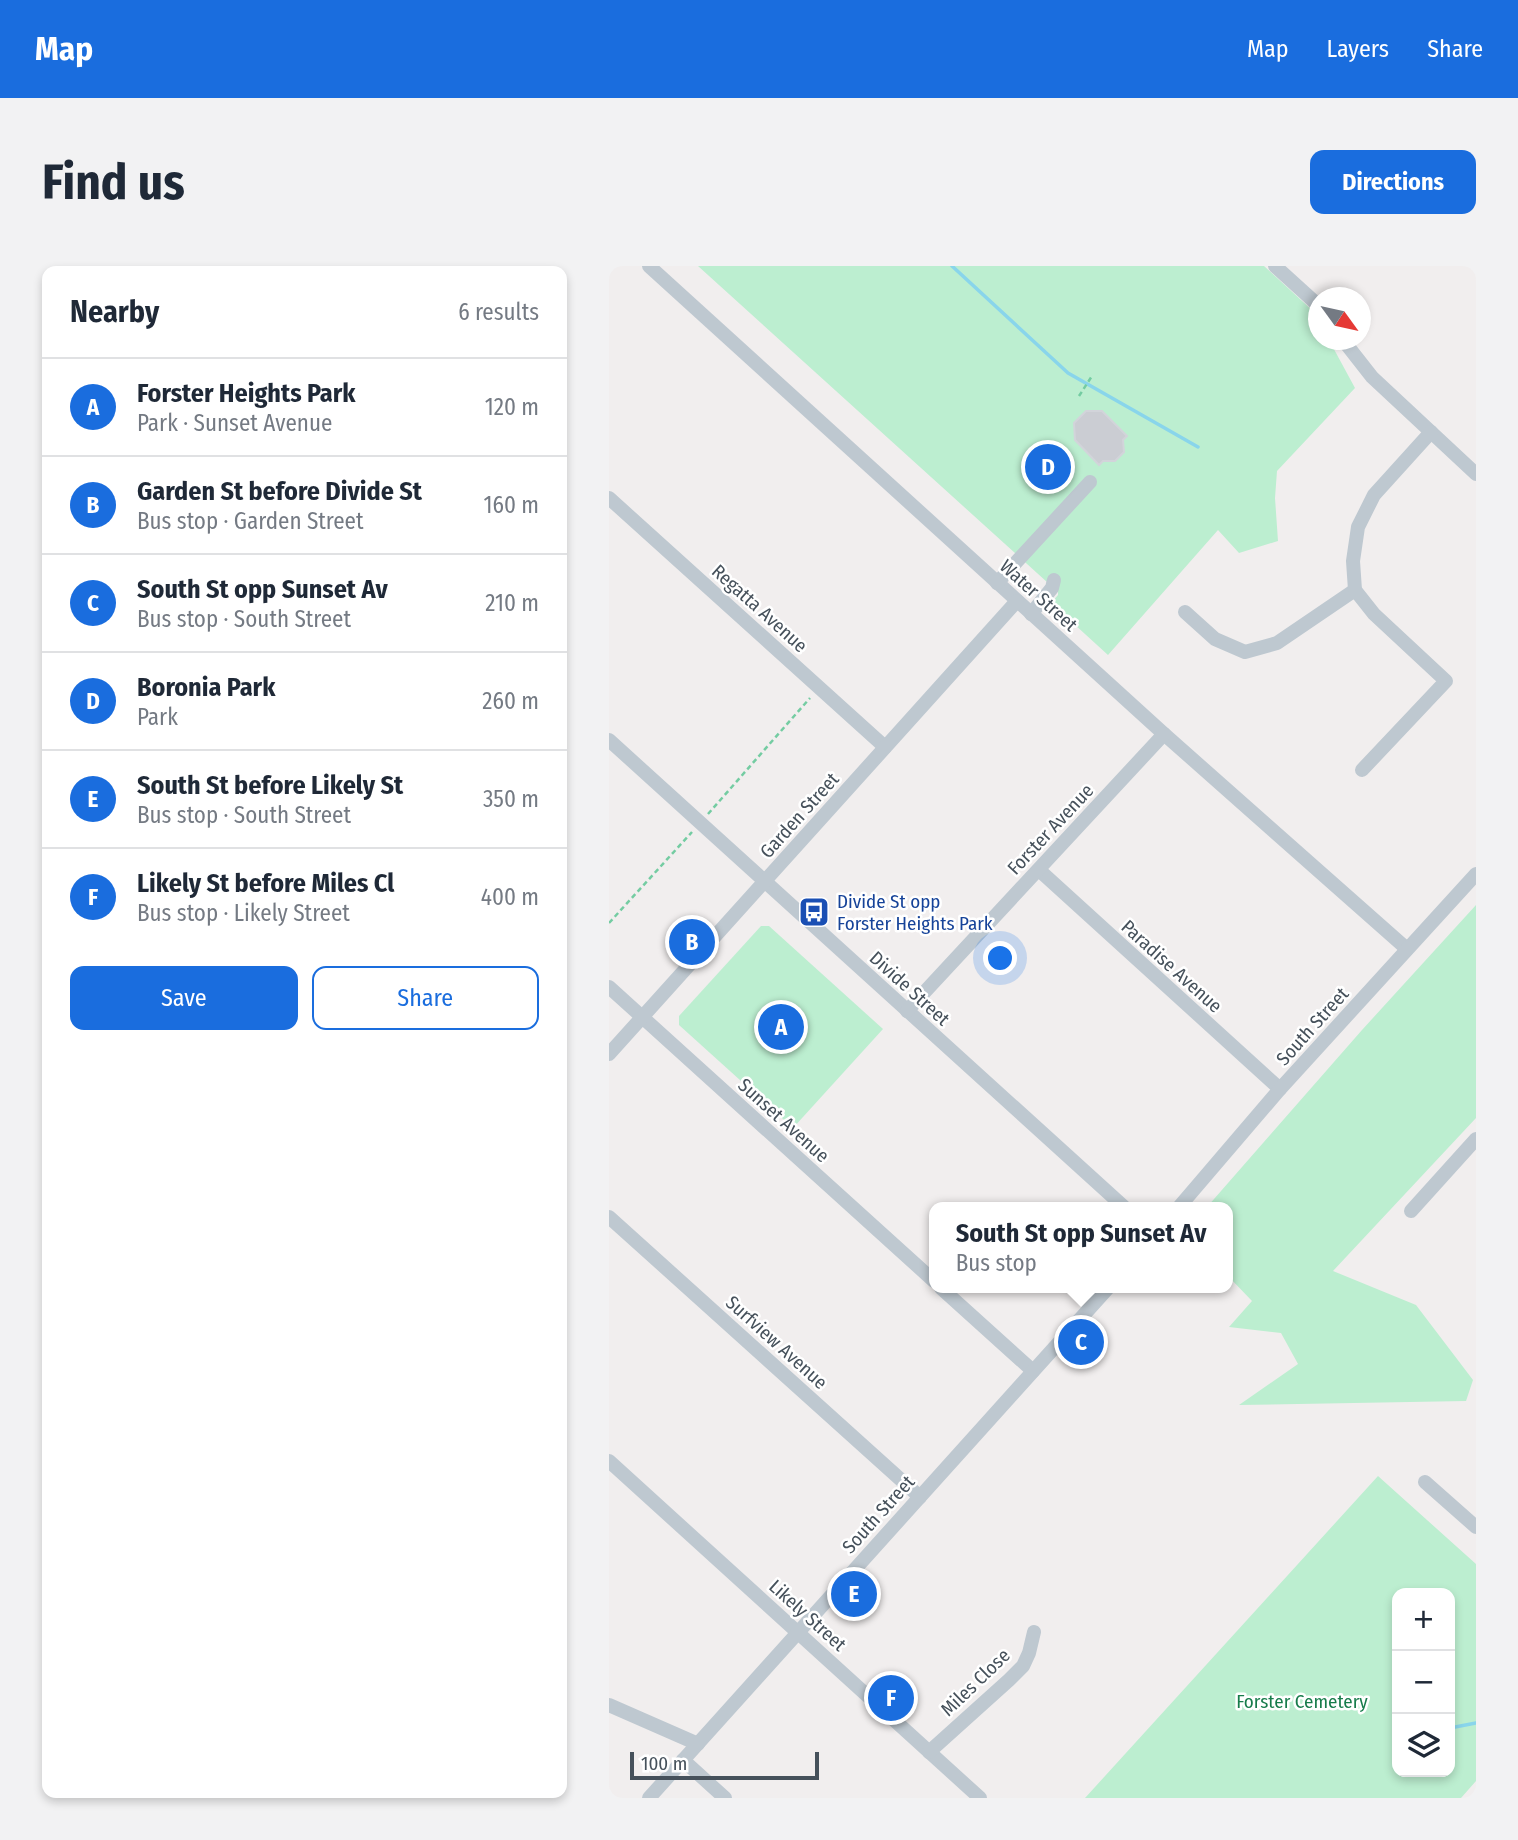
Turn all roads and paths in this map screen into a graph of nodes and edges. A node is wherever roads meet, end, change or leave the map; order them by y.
1 (649, 266) edge
2 (1275, 266) edge
3 (1308, 297) edge
4 (1351, 350) edge
5 (1092, 376) dead end
6 (1079, 396) dead end
7 (1431, 432) junction
8 (1476, 474) edge
9 (1090, 482) dead end
10 (609, 498) edge
11 (1054, 580) dead end
12 (997, 583) junction
13 (1355, 590) junction
14 (1017, 601) junction
15 (1185, 612) dead end
16 (1031, 614) junction
17 (819, 687) junction
18 (1164, 734) junction
19 (609, 740) edge
20 (885, 747) junction
21 (1362, 771) dead end
22 (700, 823) junction
23 (1039, 870) junction
24 (1476, 874) edge
25 (764, 882) junction
26 (609, 923) edge
27 (1407, 949) junction
28 (609, 987) edge
29 (907, 1012) junction
30 (642, 1017) junction
31 (609, 1054) edge
32 (1280, 1089) junction
33 (1476, 1139) edge
34 (1118, 1202) edge
35 (1183, 1202) edge
36 (1411, 1211) dead end
37 (609, 1217) edge
38 (929, 1276) edge
39 (947, 1293) edge
40 (1103, 1293) edge
41 (1033, 1371) junction
42 (609, 1461) edge
43 (1425, 1482) dead end
44 (920, 1497) junction
45 (1476, 1527) edge
46 (798, 1632) junction
47 (1034, 1632) dead end
48 (609, 1705) edge
49 (698, 1744) junction
50 (929, 1752) junction
51 (683, 1760) junction
52 (649, 1798) edge
53 (725, 1798) edge
54 (980, 1798) edge

1 - 12 street, Water Street
2 - 3 street
4 - 7 street
5 - 6 path
7 - 8 street
7 - 13 street
9 - 12 street
10 - 17 street, Regatta Avenue
11 - 16 street
12 - 14 street, Water Street
13 - 15 street
13 - 21 street
14 - 16 street, Water Street
14 - 20 street, Garden Street
16 - 18 street, Water Street
17 - 20 street, Regatta Avenue
17 - 22 path
18 - 23 street, Forster Avenue
18 - 27 street, Water Street
19 - 22 street, Divide Street
20 - 25 street, Garden Street
22 - 25 street, Divide Street
22 - 26 path
23 - 29 street, Forster Avenue
23 - 32 street, Paradise Avenue
24 - 27 street, South Street
25 - 29 street, Divide Street
25 - 30 street, Garden Street
27 - 32 street, South Street
28 - 30 street, Sunset Avenue
29 - 34 street, Divide Street
30 - 31 street, Garden Street
30 - 38 street, Sunset Avenue
32 - 35 street, South Street
33 - 36 street
37 - 44 street, Surfview Avenue
39 - 41 street
40 - 41 street, South Street
41 - 44 street, South Street
42 - 46 street, Likely Street
43 - 45 street
44 - 46 street, South Street
46 - 49 street, South Street
46 - 50 street, Likely Street
47 - 50 street, Miles Close
48 - 49 street
49 - 51 street, South Street
50 - 54 street, Likely Street
51 - 52 street, South Street
51 - 53 street

